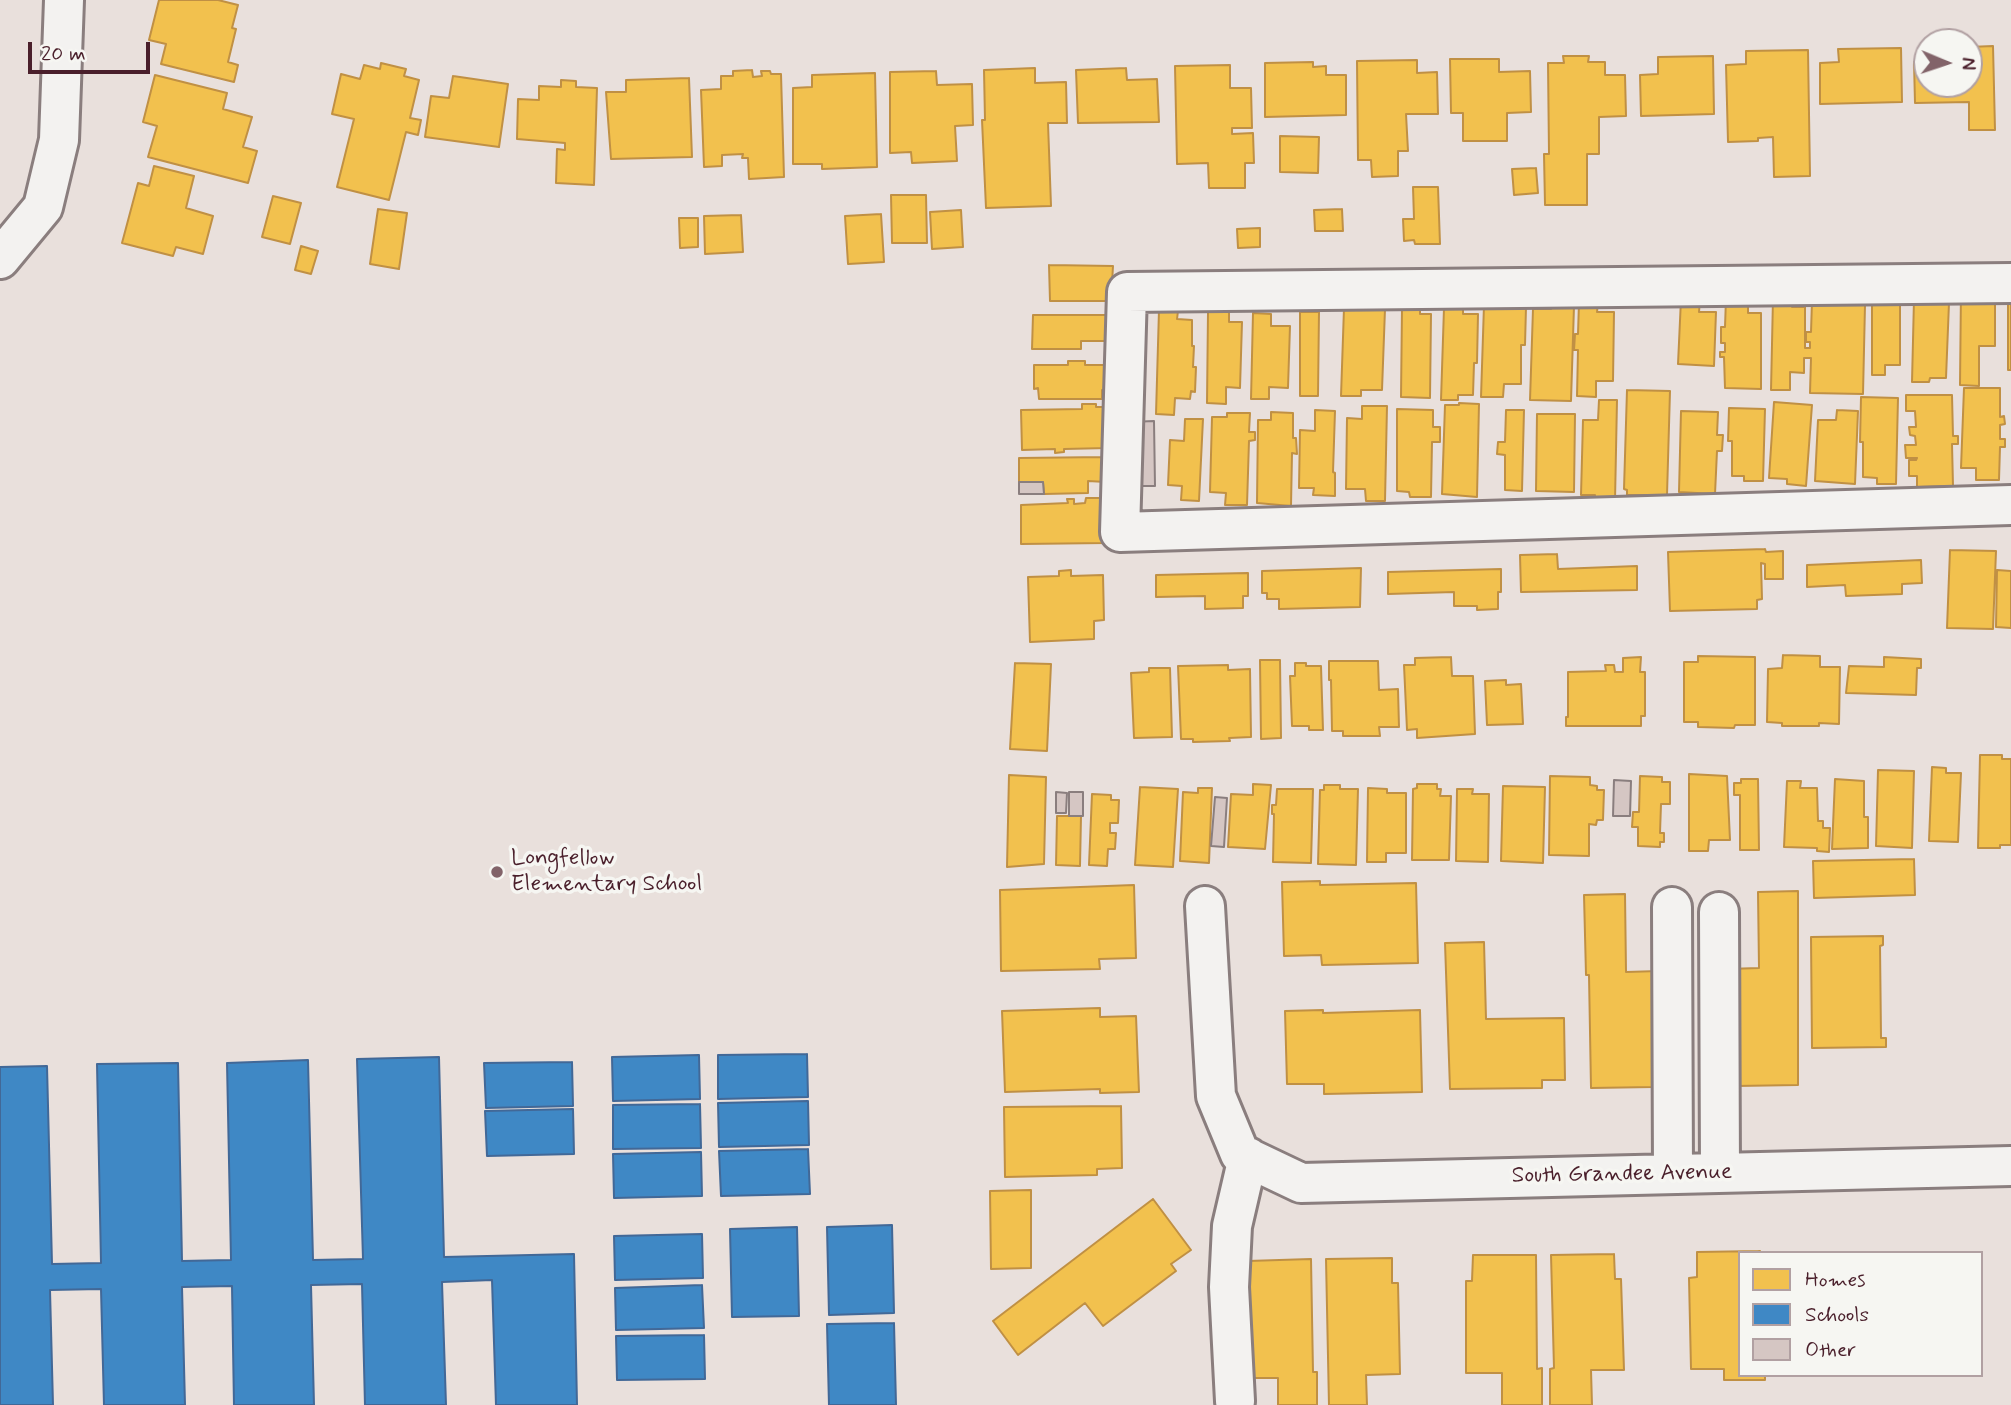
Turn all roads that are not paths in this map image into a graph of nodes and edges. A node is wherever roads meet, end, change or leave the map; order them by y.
1 (64, 0) edge
2 (0, 259) edge
3 (2011, 283) edge
4 (2011, 505) edge
5 (1205, 906) dead end
6 (1672, 907) dead end
7 (1719, 912) dead end
8 (1244, 1156) junction
9 (2011, 1166) edge
10 (1720, 1173) junction
11 (1673, 1174) junction
12 (1235, 1401) dead end

1 - 2 street
3 - 4 street
5 - 8 street
6 - 11 street
7 - 10 street
8 - 11 street, South Grandee Avenue
8 - 12 street
9 - 10 street, South Grandee Avenue
10 - 11 street, South Grandee Avenue

